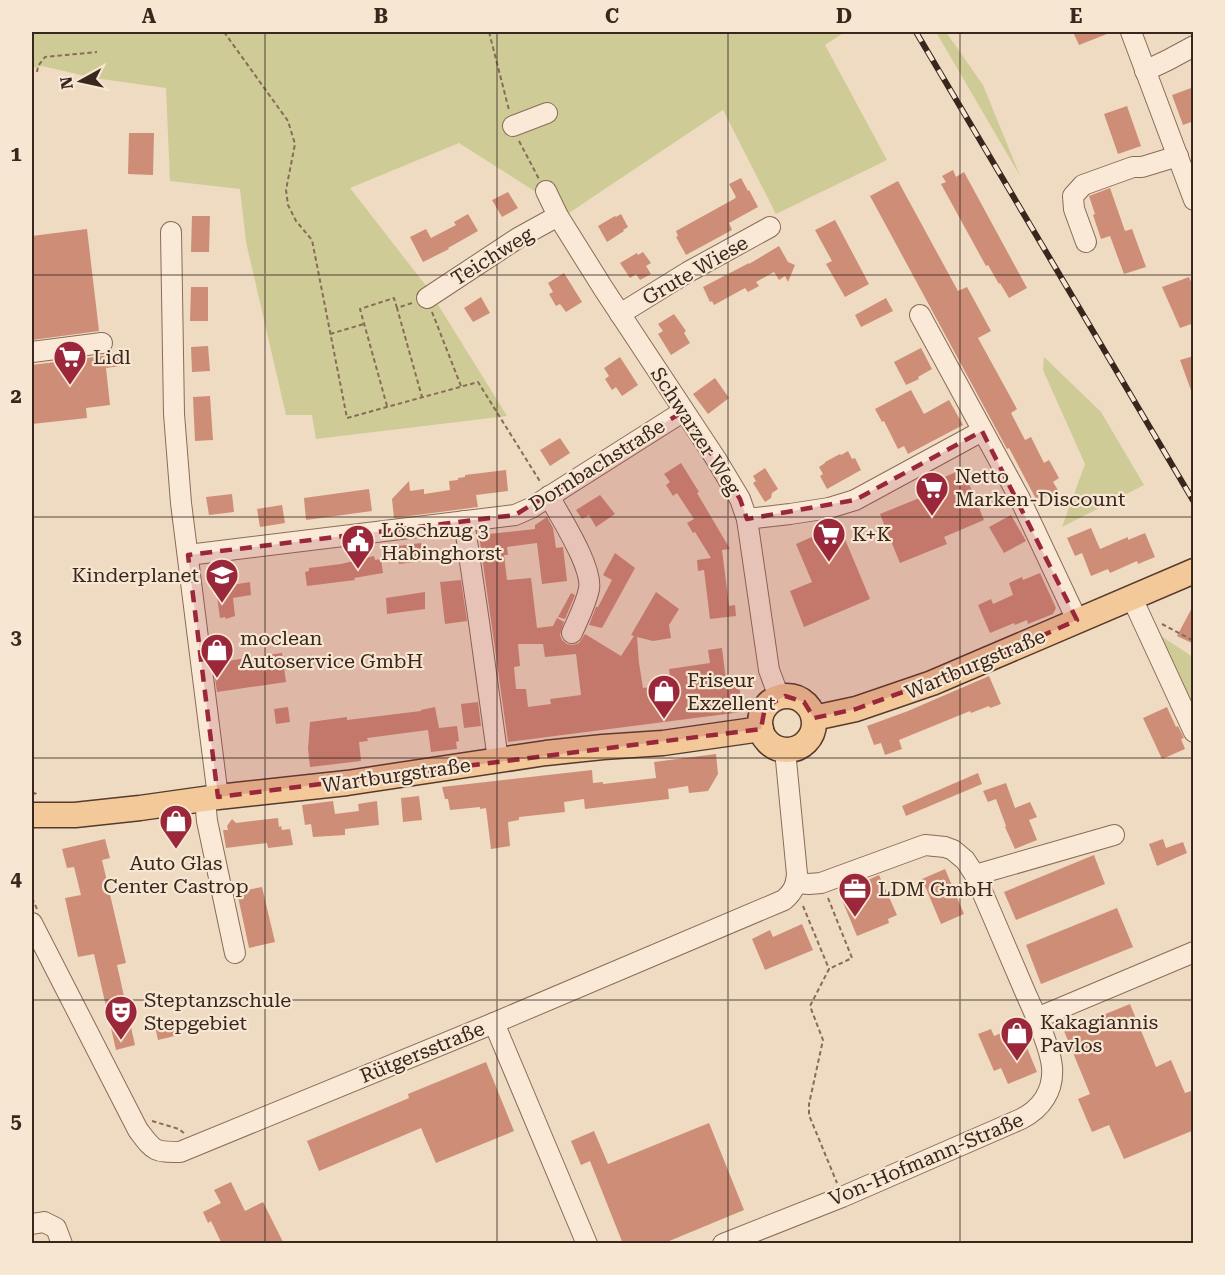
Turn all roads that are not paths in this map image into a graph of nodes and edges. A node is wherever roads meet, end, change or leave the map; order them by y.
1 (1131, 32) edge
2 (1194, 46) edge
3 (1145, 71) junction
4 (547, 113) dead end
5 (513, 126) dead end
6 (1185, 162) edge
7 (546, 191) dead end
8 (1194, 200) edge
9 (558, 216) junction
10 (770, 227) dead end
11 (171, 232) dead end
12 (1086, 242) dead end
13 (427, 298) road end
14 (620, 314) junction
15 (920, 315) dead end
16 (102, 343) dead end
17 (32, 352) edge
18 (684, 411) junction
19 (982, 431) junction
20 (549, 496) junction
21 (747, 519) junction
22 (464, 521) junction
23 (188, 555) junction
24 (1194, 571) edge
25 (1132, 598) junction
26 (1077, 620) junction
27 (572, 633) dead end
28 (779, 697) junction
29 (814, 718) junction
30 (761, 729) junction
31 (1194, 732) edge
32 (785, 750) junction
33 (498, 760) junction
34 (211, 798) junction
35 (32, 815) edge
36 (1114, 835) dead end
37 (975, 876) junction
38 (796, 883) junction
39 (32, 922) edge
40 (1194, 952) edge
41 (235, 953) dead end
42 (1036, 1018) junction
43 (494, 1023) junction
44 (32, 1224) edge
45 (734, 1242) edge
46 (62, 1244) edge
47 (587, 1244) edge

1 - 3 street
2 - 3 street
3 - 6 street
4 - 5 street
6 - 8 street
6 - 12 street
7 - 9 street, Schwarzer Weg
9 - 13 street, Teichweg
9 - 14 street, Schwarzer Weg
10 - 14 street, Grute Wiese
11 - 23 street
14 - 18 street, Schwarzer Weg
15 - 19 street
16 - 17 street
18 - 20 street, Dornbachstraße
18 - 21 street, Schwarzer Weg
19 - 21 street
19 - 26 street
20 - 22 street, Dornbachstraße
20 - 27 street
21 - 28 street, Schwarzer Weg
22 - 23 street, Dornbachstraße
22 - 33 street
23 - 34 street
24 - 25 main road, Wartburgstraße
25 - 26 main road, Wartburgstraße
25 - 31 street
26 - 29 main road, Wartburgstraße
28 - 29 main road
28 - 30 main road
29 - 32 main road
30 - 32 main road
30 - 33 main road, Wartburgstraße
32 - 38 street
33 - 34 main road, Wartburgstraße
34 - 35 main road, Wartburgstraße
34 - 41 street
36 - 37 street
37 - 38 street, Von-Hofmann-Straße
37 - 42 street, Von-Hofmann-Straße
38 - 43 street, Rütgersstraße
39 - 43 street, Rütgersstraße
40 - 42 street
42 - 45 street, Von-Hofmann-Straße
43 - 47 street
44 - 46 street

